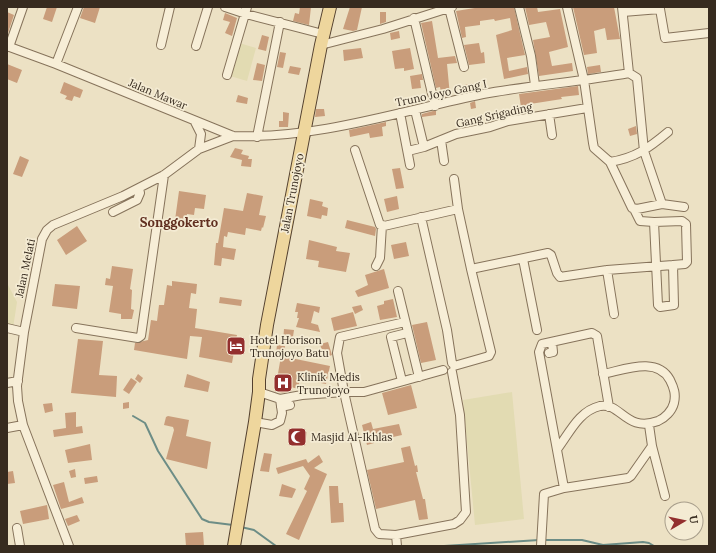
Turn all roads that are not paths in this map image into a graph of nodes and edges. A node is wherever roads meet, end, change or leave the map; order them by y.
1 (23, 7) edge
2 (78, 7) edge
3 (170, 7) edge
4 (208, 7) edge
5 (226, 7) edge
6 (330, 7) edge
7 (451, 7) edge
8 (519, 7) edge
9 (567, 7) edge
10 (622, 10) edge
11 (246, 11) edge
12 (414, 18) junction
13 (280, 22) junction
14 (709, 33) edge
15 (322, 39) junction
16 (161, 45) dead end
17 (196, 46) dead end
18 (8, 47) edge
19 (56, 64) junction
20 (464, 66) dead end
21 (629, 73) junction
22 (227, 75) dead end
23 (584, 80) junction
24 (535, 85) junction
25 (435, 106) junction
26 (587, 108) junction
27 (415, 110) junction
28 (400, 113) junction
29 (549, 114) junction
30 (195, 122) junction
31 (304, 132) junction
32 (668, 132) dead end
33 (552, 135) dead end
34 (233, 136) junction
35 (257, 137) junction
36 (441, 140) junction
37 (424, 147) junction
38 (199, 149) junction
39 (355, 150) dead end
40 (408, 151) junction
41 (644, 151) junction
42 (444, 161) dead end
43 (610, 162) junction
44 (410, 165) dead end
45 (164, 175) junction
46 (454, 179) dead end
47 (139, 188) junction
48 (662, 204) junction
49 (684, 207) dead end
50 (458, 209) junction
51 (634, 209) junction
52 (113, 212) dead end
53 (421, 217) junction
54 (654, 222) junction
55 (382, 225) junction
56 (523, 259) junction
57 (376, 266) dead end
58 (656, 266) junction
59 (673, 266) junction
60 (471, 269) junction
61 (607, 270) junction
62 (398, 291) dead end
63 (614, 314) dead end
64 (405, 322) junction
65 (7, 328) edge
66 (76, 328) dead end
67 (537, 330) dead end
68 (24, 332) junction
69 (407, 333) junction
70 (552, 342) junction
71 (549, 353) dead end
72 (453, 367) junction
73 (603, 374) junction
74 (419, 377) junction
75 (259, 379) junction
76 (402, 381) junction
77 (7, 383) edge
78 (18, 383) junction
79 (259, 392) junction
80 (344, 392) junction
81 (280, 403) junction
82 (290, 405) dead end
83 (608, 407) junction
84 (255, 422) junction
85 (23, 425) junction
86 (648, 425) junction
87 (7, 428) edge
88 (652, 446) junction
89 (558, 448) junction
90 (564, 488) junction
91 (665, 496) dead end
92 (233, 526) junction
93 (17, 528) dead end
94 (396, 536) junction
95 (20, 546) edge
96 (69, 546) edge
97 (226, 546) edge
98 (234, 546) edge
99 (397, 546) edge
100 (541, 546) edge

1 - 18 street
2 - 19 street
3 - 16 street
4 - 17 street
5 - 11 street
6 - 15 main road, Jalan Trunojoyo
7 - 12 street
7 - 20 street
8 - 24 street
9 - 23 street
10 - 14 street
10 - 21 street
11 - 13 street
11 - 22 street
12 - 15 street
12 - 25 street
13 - 15 street
13 - 35 street
15 - 31 main road, Jalan Trunojoyo
18 - 19 street, Jalan Mawar
19 - 30 street, Jalan Mawar
21 - 23 street, Truno Joyo Gang I
21 - 41 street
23 - 24 street, Truno Joyo Gang I
23 - 26 street
24 - 25 street, Truno Joyo Gang I
25 - 27 street, Truno Joyo Gang I
26 - 29 street, Gang Srigading
26 - 43 street
27 - 28 street, Truno Joyo Gang I
27 - 37 street
28 - 31 street, Truno Joyo Gang I
28 - 40 street
29 - 33 street
29 - 36 street, Gang Srigading
30 - 34 street, Jalan Mawar
30 - 38 street
31 - 35 street, Jalan Mawar
31 - 75 main road, Jalan Trunojoyo
32 - 41 street
34 - 35 street, Jalan Mawar
34 - 38 street, Jalan Melati
36 - 37 street, Gang Srigading
36 - 42 street
37 - 40 street, Gang Srigading
38 - 45 street, Jalan Melati
39 - 55 street
40 - 44 street
41 - 43 street
41 - 48 street
43 - 51 street
45 - 47 street, Jalan Melati
45 - 66 street
46 - 50 street
47 - 52 street
47 - 68 street, Jalan Melati
48 - 49 street
48 - 51 street
50 - 53 street
50 - 60 street
51 - 54 street
53 - 55 street
53 - 72 street
54 - 58 street
54 - 59 street
55 - 57 street
56 - 60 street
56 - 61 street
56 - 67 street
58 - 59 street
58 - 59 street
58 - 61 street
60 - 72 street
61 - 63 street
62 - 64 street
64 - 69 street
64 - 80 street
65 - 68 street
68 - 78 street, Jalan Melati
69 - 74 street
69 - 76 street
70 - 71 street
70 - 73 street
70 - 89 street
72 - 74 street
72 - 94 street
73 - 83 street
73 - 86 street
74 - 76 street
75 - 79 main road, Jalan Trunojoyo
75 - 92 main road, Jalan Trunojoyo
76 - 80 street
77 - 78 street
78 - 85 street, Jalan Melati
79 - 81 street
79 - 84 main road, Jalan Trunojoyo
80 - 81 street
80 - 94 street
81 - 82 street
81 - 84 street
83 - 86 street
83 - 89 street
84 - 92 main road, Jalan Trunojoyo
85 - 87 street
85 - 96 street, Jalan Melati
86 - 88 street
88 - 90 street
88 - 91 street
89 - 90 street
90 - 100 street
92 - 97 main road, Jalan Trunojoyo
92 - 98 main road, Jalan Trunojoyo
93 - 95 street
94 - 99 street

